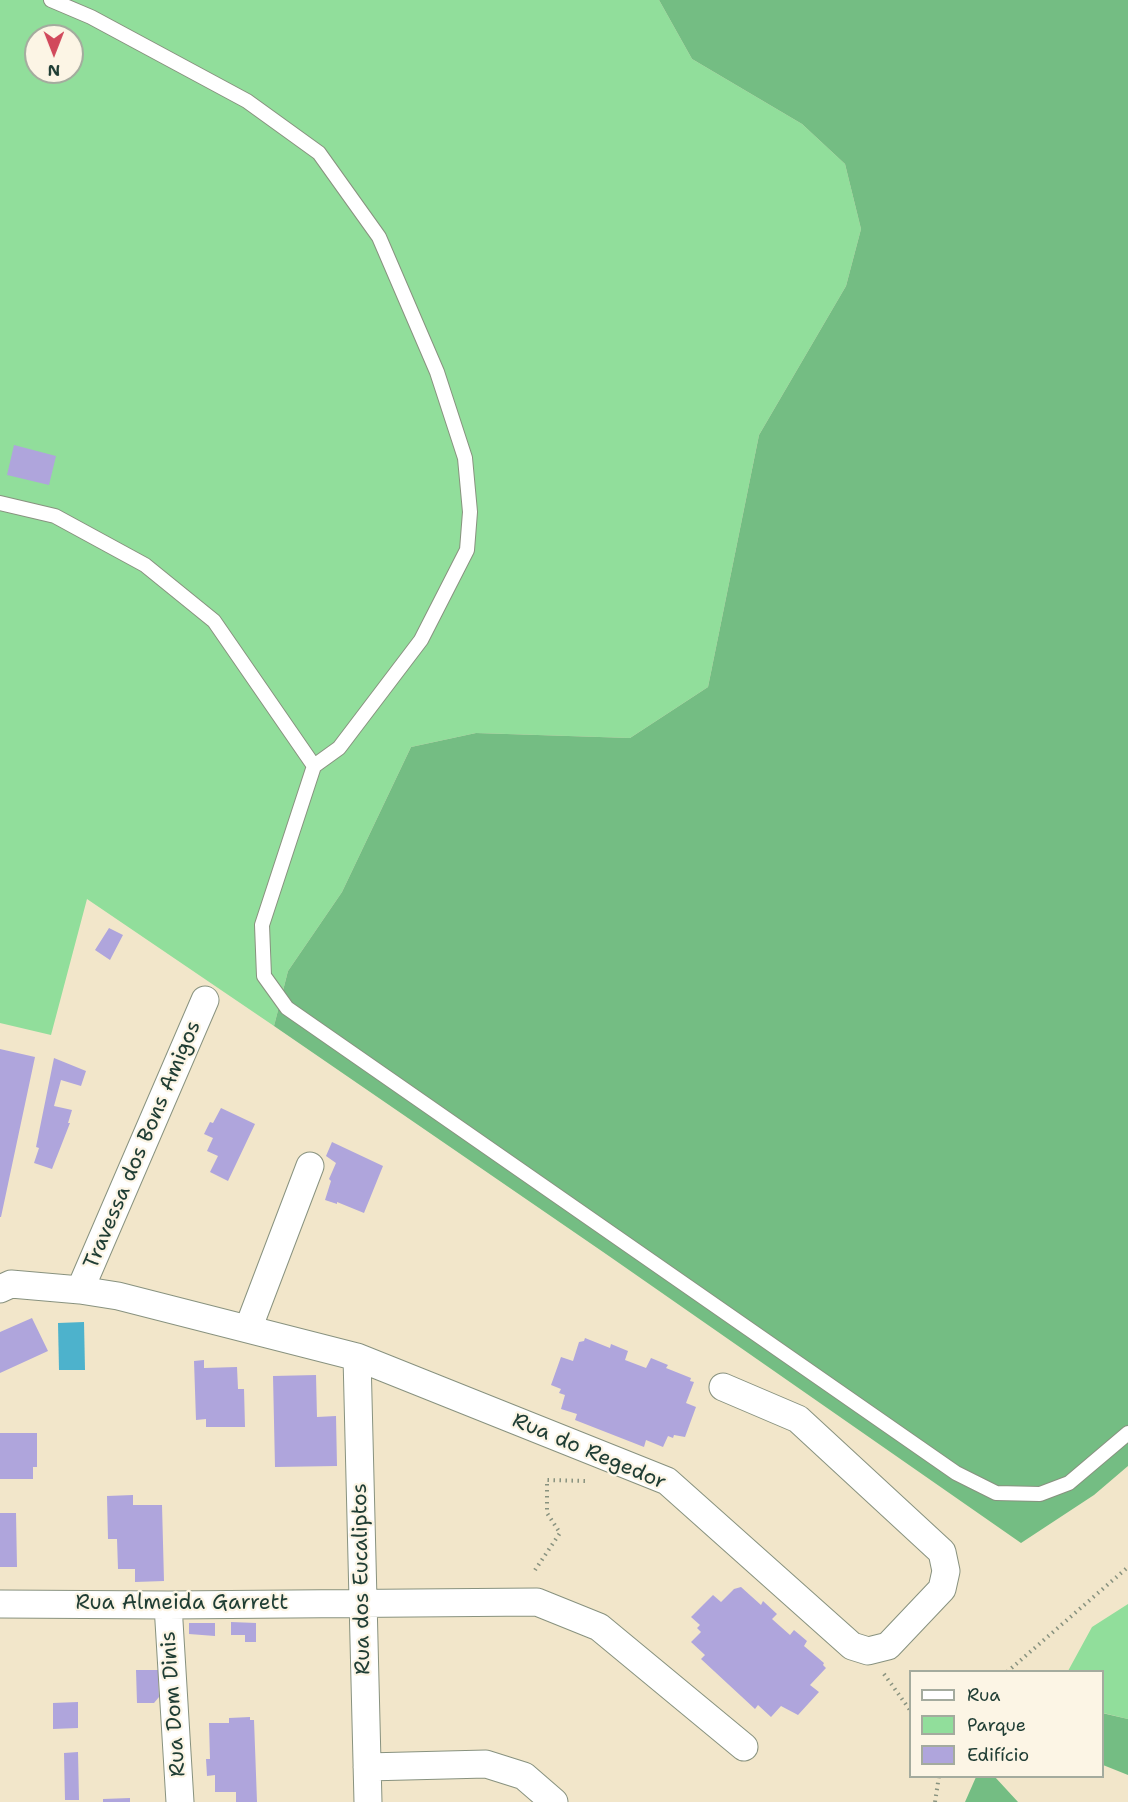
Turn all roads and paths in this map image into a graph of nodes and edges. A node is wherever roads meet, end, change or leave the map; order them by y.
1 (51, 0) edge
2 (0, 503) edge
3 (314, 766) junction
4 (205, 1000) dead end
5 (310, 1166) dead end
6 (0, 1289) edge
7 (80, 1290) junction
8 (248, 1329) junction
9 (357, 1357) junction
10 (723, 1387) dead end
11 (1128, 1433) edge
12 (626, 1465) junction
13 (1128, 1567) edge
14 (535, 1570) dead end
15 (0, 1604) edge
16 (363, 1604) junction
17 (168, 1605) junction
18 (868, 1651) junction
19 (1008, 1670) edge
20 (909, 1709) edge
21 (744, 1747) dead end
22 (367, 1767) junction
23 (939, 1778) edge
24 (180, 1802) edge
25 (368, 1802) edge
26 (554, 1802) edge
27 (935, 1802) edge

1 - 3 lane
2 - 3 lane
3 - 11 lane
4 - 7 street, Travessa dos Bons Amigos
5 - 8 street
6 - 7 street, Rua do Regedor
7 - 8 street, Rua do Regedor
8 - 9 street, Rua do Regedor
9 - 12 street, Rua do Regedor
9 - 16 street, Rua dos Eucaliptos
10 - 18 street
12 - 14 path
12 - 18 street, Rua do Regedor
13 - 19 path
15 - 17 street, Rua Almeida Garrett
16 - 17 street, Rua Almeida Garrett
16 - 21 street, Rua Almeida Garrett
16 - 22 street, Rua dos Eucaliptos
17 - 24 street, Rua Dom Dinis
18 - 20 path
22 - 25 street, Rua dos Eucaliptos
22 - 26 street
23 - 27 path

